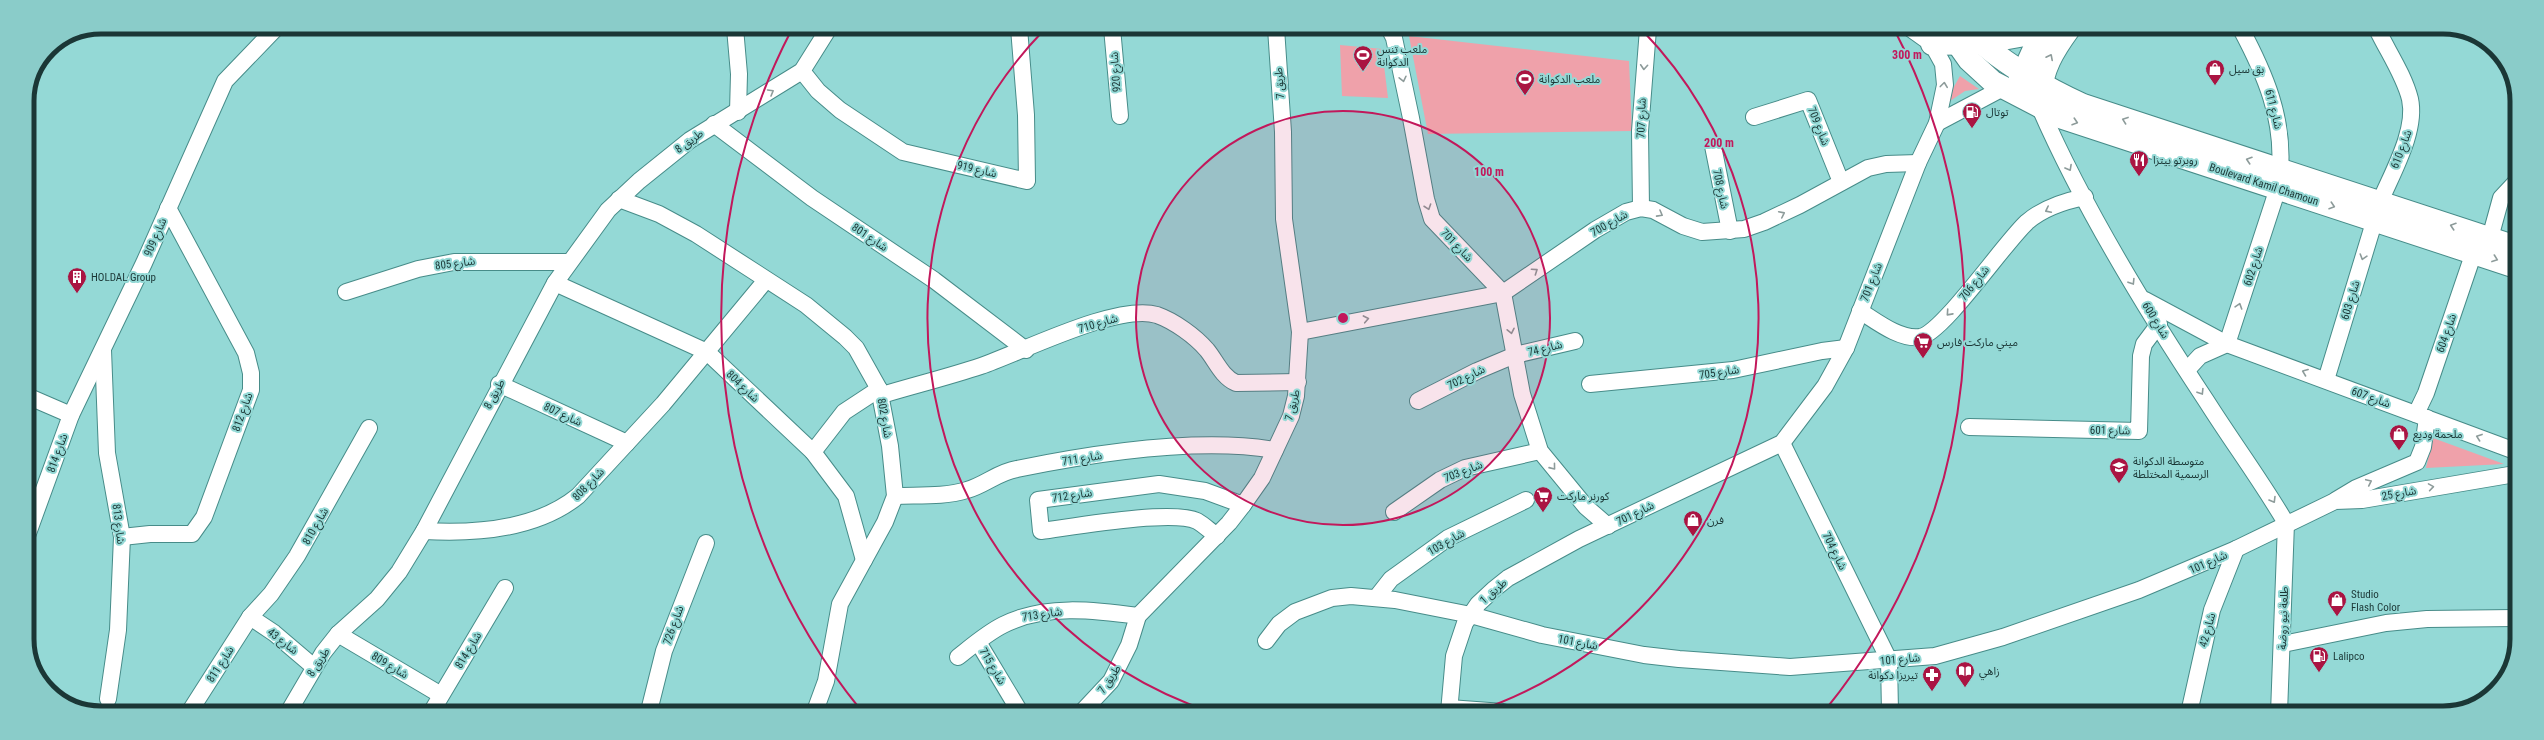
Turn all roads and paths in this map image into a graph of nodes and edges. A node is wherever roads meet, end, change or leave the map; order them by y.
1 (269, 34) edge
2 (735, 34) edge
3 (825, 34) edge
4 (1019, 34) edge
5 (1113, 34) edge
6 (1276, 34) edge
7 (1392, 34) edge
8 (1648, 34) edge
9 (1918, 34) edge
10 (1990, 34) edge
11 (2053, 34) edge
12 (2057, 34) edge
13 (2244, 34) edge
14 (2380, 34) edge
15 (1963, 36) edge
16 (1932, 44) junction
17 (802, 71) junction
18 (2023, 71) junction
19 (2041, 85) junction
20 (2008, 91) junction
21 (2040, 108) junction
22 (738, 112) junction
23 (1120, 116) dead end
24 (1754, 118) dead end
25 (1937, 123) junction
26 (714, 124) junction
27 (1712, 146) dead end
28 (1918, 163) junction
29 (2279, 180) junction
30 (1841, 182) junction
31 (2510, 188) edge
32 (2085, 197) junction
33 (618, 199) junction
34 (168, 208) junction
35 (1641, 208) junction
36 (2377, 211) junction
37 (1730, 231) junction
38 (2482, 245) junction
39 (2510, 247) edge
40 (568, 262) junction
41 (2510, 263) edge
42 (766, 280) junction
43 (555, 283) junction
44 (346, 292) dead end
45 (1503, 293) junction
46 (2143, 300) junction
47 (1860, 311) junction
48 (2159, 324) junction
49 (1300, 332) junction
50 (1575, 341) dead end
51 (2227, 344) junction
52 (102, 348) junction
53 (1846, 348) junction
54 (1026, 350) junction
55 (707, 352) junction
56 (1515, 355) junction
57 (2187, 370) junction
58 (2326, 380) junction
59 (1298, 382) junction
60 (499, 384) junction
61 (1590, 384) dead end
62 (881, 392) junction
63 (34, 399) edge
64 (1418, 401) dead end
65 (71, 415) junction
66 (2421, 416) junction
67 (1970, 427) dead end
68 (369, 428) dead end
69 (627, 443) junction
70 (1782, 443) junction
71 (2510, 449) edge
72 (1275, 450) junction
73 (1540, 451) junction
74 (813, 452) junction
75 (2510, 475) edge
76 (895, 496) junction
77 (1526, 500) dead end
78 (2335, 501) junction
79 (1244, 505) junction
80 (1394, 512) dead end
81 (34, 517) edge
82 (2286, 523) junction
83 (1608, 526) junction
84 (424, 531) junction
85 (1217, 536) junction
86 (122, 537) junction
87 (706, 543) dead end
88 (2236, 549) junction
89 (864, 560) junction
90 (504, 588) dead end
91 (1376, 598) junction
92 (1471, 615) junction
93 (1138, 616) junction
94 (250, 617) junction
95 (2510, 618) edge
96 (338, 634) junction
97 (1266, 641) dead end
98 (978, 642) junction
99 (2283, 644) junction
100 (958, 657) dead end
101 (1889, 660) junction
102 (314, 667) junction
103 (441, 695) junction
104 (108, 699) dead end
105 (193, 706) edge
106 (291, 706) edge
107 (435, 706) edge
108 (650, 706) edge
109 (817, 706) edge
110 (1016, 706) edge
111 (1088, 706) edge
112 (1449, 706) edge
113 (1890, 706) edge
114 (2191, 706) edge
115 (2279, 706) edge

1 - 34 street, شارع 909
2 - 22 street
3 - 17 street, طريق 8
4 - 17 street, شارع 919
5 - 23 street, شارع 920
6 - 49 street, 7 طريق
7 -> 45 street, شارع 701
8 -> 35 street, شارع 707
9 - 16 street
10 - 15 main road
11 - 18 main road
19 -> 12 main road
13 - 29 street, شارع 611
14 - 36 street, شارع 610
15 - 16 main road
15 - 18 main road, Boulevard Kamil Chamoun
15 - 20 main road, Boulevard Kamil Chamoun
25 -> 16 street, شارع 701
22 -> 17 street, طريق 8
18 - 19 main road, Boulevard Kamil Chamoun
18 - 20 main road
19 - 21 main road
29 -> 19 main road, Boulevard Kamil Chamoun
20 - 21 main road, Boulevard Kamil Chamoun
20 - 25 street
21 -> 29 main road, Boulevard Kamil Chamoun
21 -> 32 street, شارع 600
22 - 26 street, طريق 8
24 - 30 street, شارع 709
25 - 28 street, شارع 701
26 - 33 street, طريق 8
26 - 54 street, شارع 801
27 - 37 street, شارع 708
28 - 30 street, شارع 700
28 - 47 street, شارع 701
29 - 36 main road, Boulevard Kamil Chamoun
51 -> 29 street, شارع 602
37 -> 30 street, شارع 700
31 - 38 street, شارع 604
32 -> 46 street, شارع 600
32 -> 47 street, شارع 706
33 - 40 street, طريق 8
33 - 42 street, شارع 802
34 - 52 street, شارع 909
34 - 86 street, شارع 812
35 -> 37 street, شارع 700
45 -> 35 street, شارع 700
36 - 38 main road, Boulevard Kamil Chamoun
36 -> 58 street, شارع 603
38 - 39 main road, Boulevard Kamil Chamoun
38 -> 41 main road, Boulevard Kamil Chamoun
38 - 66 street, شارع 604
40 - 43 street, طريق 8
40 - 44 street, شارع 805
42 - 55 street, شارع 808
42 - 62 street, شارع 802
43 - 55 street, شارع 804
43 - 60 street, طريق 8
49 -> 45 street, شارع 700
45 -> 56 street, شارع 701
46 - 48 street, شارع 600
46 - 51 street, شارع 607
47 - 53 street, شارع 701
48 - 57 street, شارع 600
48 - 67 street, شارع 601
49 - 59 street, 7 طريق
50 - 56 street, شارع 74
51 - 57 street
58 -> 51 street, شارع 607
52 - 65 street, شارع 909
52 - 86 street, شارع 813
53 - 61 street, شارع 705
53 - 70 street, شارع 701
54 - 59 street, شارع 710
54 - 62 street, شارع 710
55 - 69 street, شارع 808
55 - 74 street, شارع 804
56 - 64 street, شارع 702
56 - 73 street, شارع 701
57 -> 82 street, شارع 600
58 - 66 street, شارع 607
59 - 72 street, 7 طريق
60 - 69 street, شارع 807
60 - 84 street, طريق 8
62 - 74 street, شارع 710
62 - 76 street, شارع 802
63 - 65 street
65 - 81 street, شارع 814
71 -> 66 street, شارع 607
78 -> 66 street, شارع 604
68 - 94 street, شارع 810
69 - 84 street, شارع 808
70 - 83 street, شارع 701
70 - 101 street, شارع 704
72 - 76 street, شارع 711
72 - 79 street, 7 طريق
73 - 80 street, شارع 703
73 -> 83 street, شارع 701
74 - 89 street, شارع 804
78 -> 75 street, شارع 25
76 - 89 street, شارع 802
77 - 91 street, شارع 103
78 - 82 street, شارع 25
79 - 85 street, 7 طريق
79 - 85 street, شارع 712
82 - 88 street, شارع 101
82 - 99 street, طلعة نيو روضة
83 - 92 street, طريق 1
84 - 96 street, طريق 8
85 - 93 street, 7 طريق
86 - 104 street, شارع 813
87 - 108 street, شارع 726
88 - 101 street, شارع 101
88 - 114 street, شارع 42
89 - 109 street, شارع 802
90 - 103 street, شارع 814
91 - 92 street, شارع 101
91 - 97 street, شارع 101
92 - 101 street, شارع 101
92 - 112 street, طريق 1
93 - 98 street, شارع 713
93 - 111 street, 7 طريق
94 - 102 street, شارع 43
94 - 105 street, شارع 811
95 - 99 street
96 - 102 street, طريق 8
96 - 103 street, شارع 809
98 - 100 street, شارع 713
98 - 110 street, شارع 715
99 - 115 street, طلعة نيو روضة
101 - 113 street
102 - 106 street, طريق 8
103 - 107 street, شارع 814

